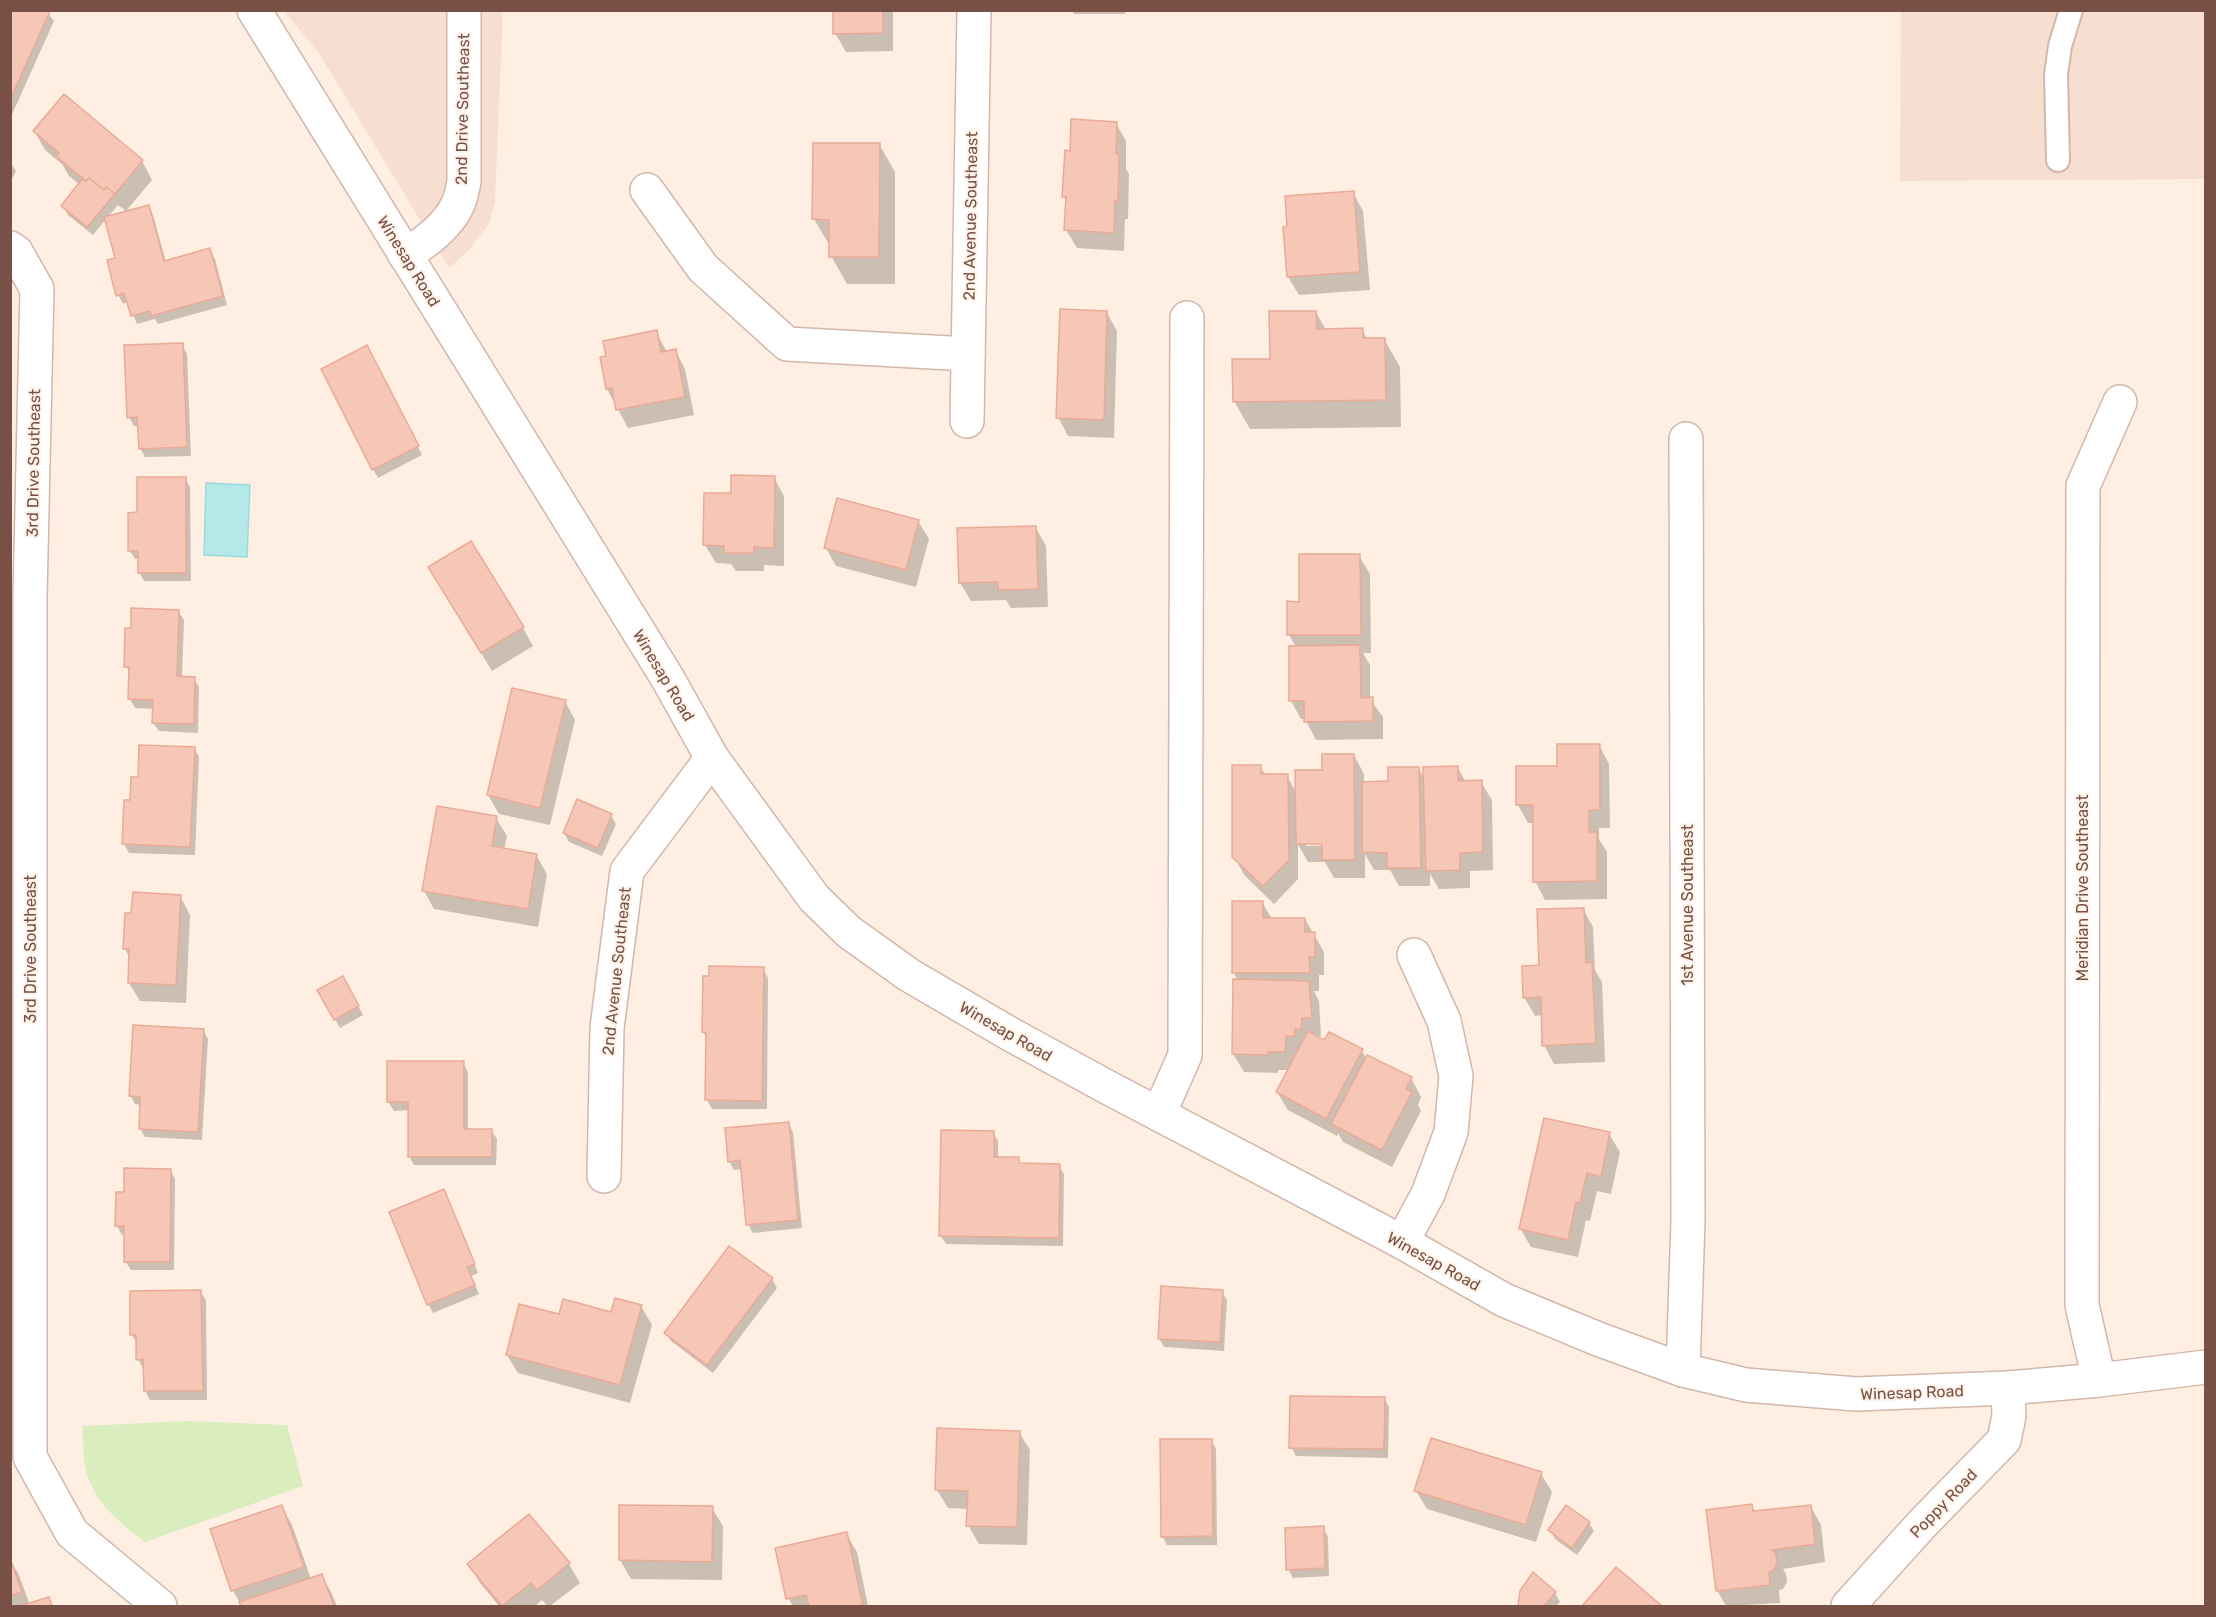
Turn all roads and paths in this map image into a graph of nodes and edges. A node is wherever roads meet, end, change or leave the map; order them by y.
1 (254, 10) edge
2 (464, 10) edge
3 (974, 10) edge
4 (2071, 10) edge
5 (2058, 160) dead end
6 (648, 190) dead end
7 (10, 248) edge
8 (405, 255) junction
9 (1187, 318) dead end
10 (968, 354) junction
11 (2120, 402) dead end
12 (967, 421) dead end
13 (1686, 439) dead end
14 (20, 597) edge
15 (712, 759) junction
16 (1414, 955) dead end
17 (1159, 1114) junction
18 (20, 1120) edge
19 (604, 1176) dead end
20 (1402, 1242) junction
21 (2205, 1367) edge
22 (1683, 1370) junction
23 (2099, 1380) junction
24 (2008, 1388) junction
25 (160, 1606) edge
26 (1848, 1606) edge

1 - 8 street, Winesap Road
2 - 8 street, 2nd Drive Southeast
3 - 10 street, 2nd Avenue Southeast
4 - 5 lane
6 - 10 street
7 - 14 street, 3rd Drive Southeast
8 - 15 street, Winesap Road
9 - 17 street
10 - 12 street, 2nd Avenue Southeast
11 - 23 street, Meridian Drive Southeast
13 - 22 street, 1st Avenue Southeast
14 - 18 street, 3rd Drive Southeast
15 - 17 street, Winesap Road
15 - 19 street, 2nd Avenue Southeast
16 - 20 street
17 - 20 street, Winesap Road
18 - 25 street, 3rd Drive Southeast
20 - 22 street, Winesap Road
21 - 23 street, Winesap Road
22 - 24 street, Winesap Road
23 - 24 street, Winesap Road
24 - 26 street, Poppy Road

